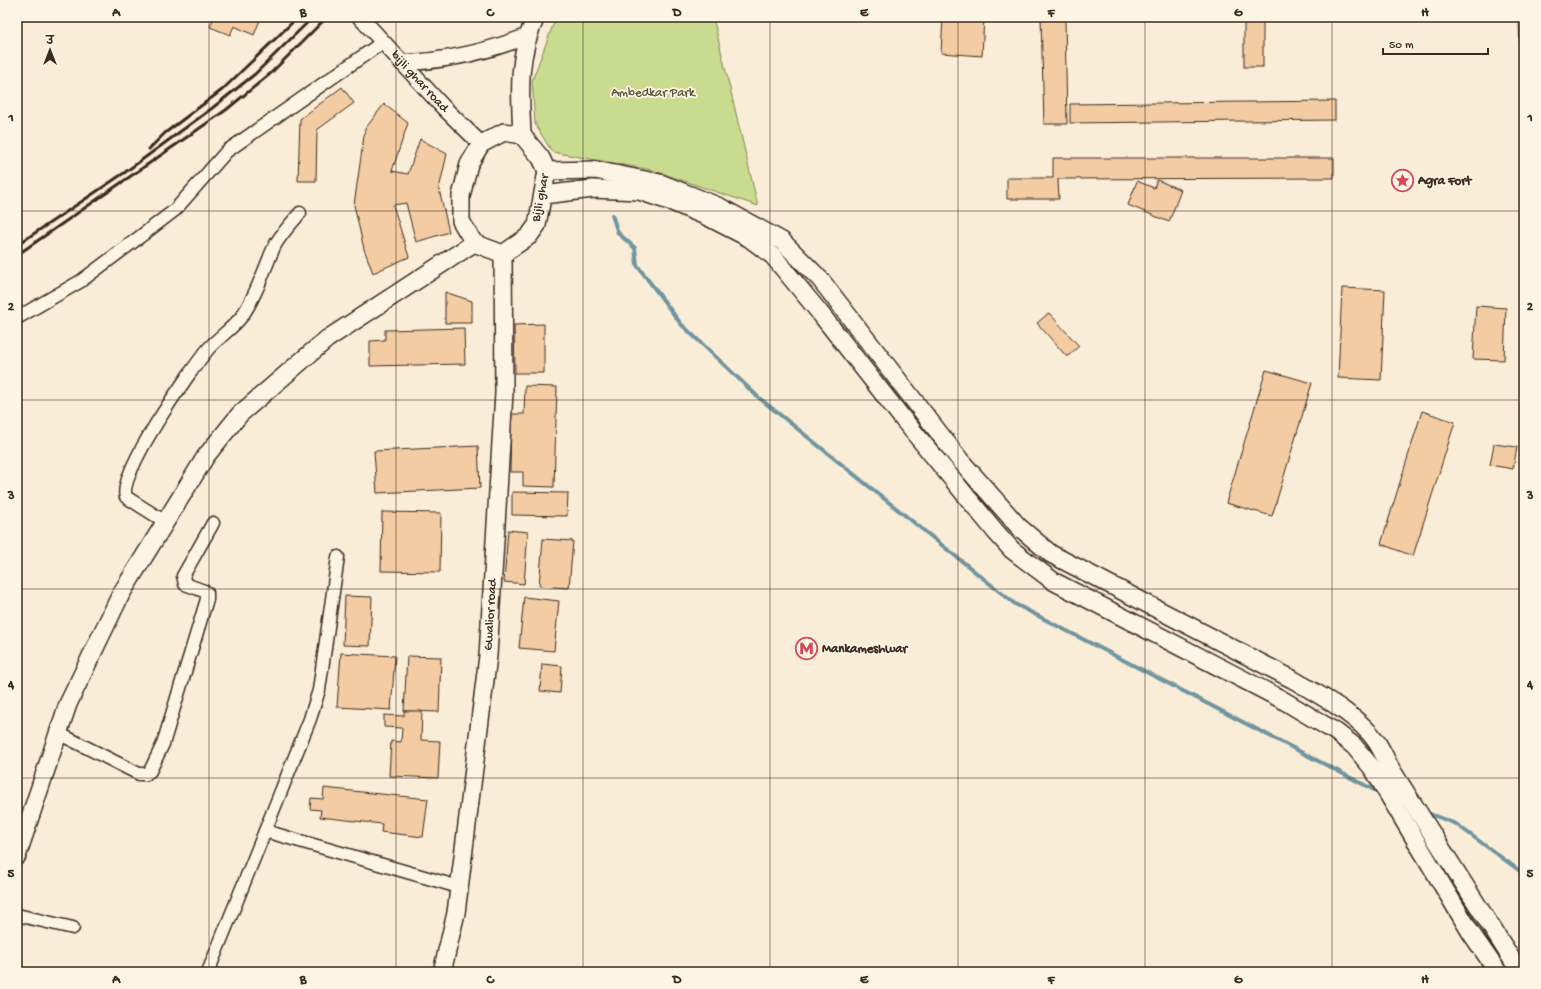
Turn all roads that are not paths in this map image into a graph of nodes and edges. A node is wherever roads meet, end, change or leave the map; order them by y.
1 (360, 17) edge
2 (536, 17) edge
3 (527, 36) junction
4 (383, 42) junction
5 (402, 63) junction
6 (522, 134) junction
7 (481, 144) junction
8 (547, 171) junction
9 (543, 195) junction
10 (300, 213) dead end
11 (474, 243) junction
12 (503, 254) junction
13 (17, 318) edge
14 (164, 521) junction
15 (213, 523) dead end
16 (1036, 543) junction
17 (338, 557) dead end
18 (1022, 557) junction
19 (1292, 679) junction
20 (1281, 699) junction
21 (58, 733) junction
22 (265, 831) junction
23 (1420, 831) junction
24 (17, 856) edge
25 (459, 887) junction
26 (1468, 892) junction
27 (1452, 901) junction
28 (17, 915) edge
29 (73, 928) dead end
30 (208, 972) edge
31 (442, 972) edge
32 (1498, 972) edge
33 (1520, 972) edge

1 - 4 street, bijli ghar road
2 - 3 main road
3 - 5 street
3 - 6 main road
4 - 5 street, bijli ghar road
4 - 13 street
5 - 7 street, bijli ghar road
6 - 7 main road
6 - 8 main road, Bijli ghar
7 - 11 main road
8 - 9 main road, Bijli ghar
8 - 16 main road
9 - 12 main road, Bijli ghar
9 - 18 main road
10 - 14 street
11 - 12 main road
11 - 14 main road
12 - 25 main road, Gwalior road
14 - 21 main road
15 - 21 street
16 - 18 main road
16 - 19 main road
17 - 22 street
18 - 20 main road
19 - 20 main road
19 - 23 main road
20 - 23 main road
21 - 24 main road
22 - 25 street
22 - 30 street
23 - 26 main road
23 - 27 main road
25 - 31 main road, Gwalior road
26 - 27 main road
26 - 33 main road
27 - 32 main road
28 - 29 street

